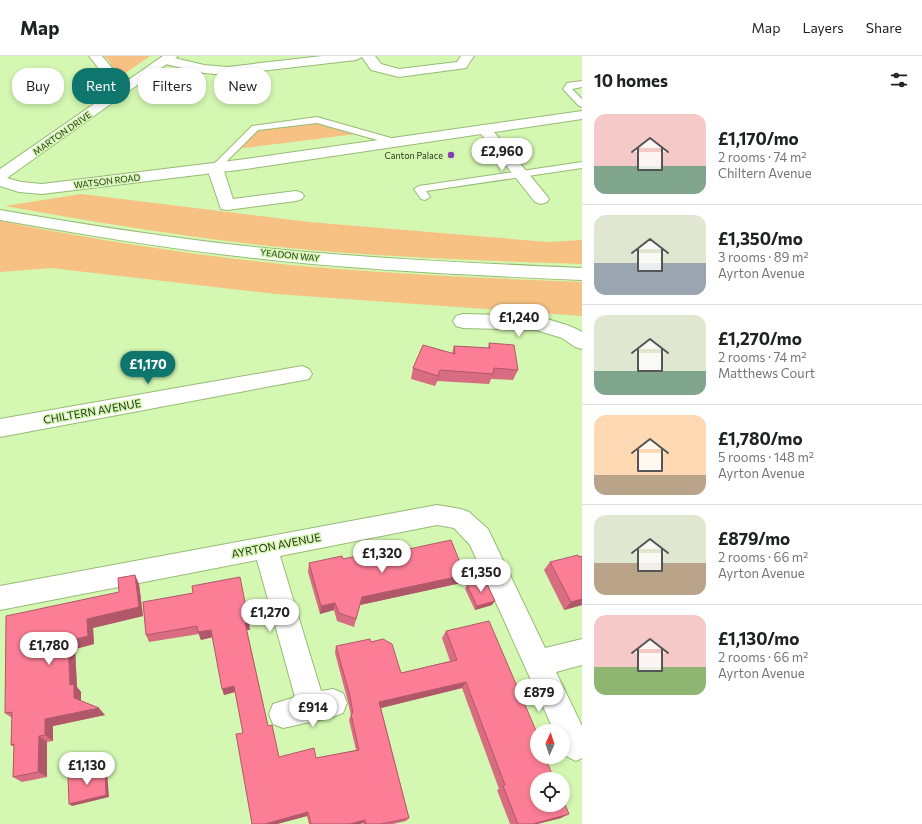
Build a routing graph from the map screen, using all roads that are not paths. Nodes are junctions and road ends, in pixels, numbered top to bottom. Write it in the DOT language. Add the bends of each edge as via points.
graph roads {
  1 [pos="95,56"];
  2 [pos="356,56"];
  3 [pos="368,56"];
  4 [pos="468,56"];
  5 [pos="169,58"];
  6 [pos="105,68"];
  7 [pos="582,84"];
  8 [pos="130,85"];
  9 [pos="103,104"];
  10 [pos="582,108"];
  11 [pos="484,129"];
  12 [pos="395,142"];
  13 [pos="582,165"];
  14 [pos="215,168"];
  15 [pos="521,174"];
  16 [pos="0,176"];
  17 [pos="0,181"];
  18 [pos="296,196"];
  19 [pos="425,197"];
  20 [pos="541,199"];
  21 [pos="0,215"];
  22 [pos="582,274"];
  23 [pos="463,321"];
  24 [pos="582,342"];
  25 [pos="302,374"];
  26 [pos="0,428"];
  27 [pos="265,547"];
  28 [pos="0,598"];
  29 [pos="582,652"];
  30 [pos="538,663"];
  31 [pos="283,714"];
  32 [pos="576,746"];
  1 -- 6 [label="street"];
  2 -- 5 [label="street" via="227,72 204,69"];
  3 -- 4 [label="street" via="376,66 399,73 461,65"];
  5 -- 8 [label="street, MARTON DRIVE"];
  7 -- 10 [label="lane, WATSON ROAD" via="570,85 567,89"];
  9 -- 16 [label="street, MARTON DRIVE"];
  10 -- 11 [label="street, WATSON ROAD"];
  11 -- 12 [label="street, WATSON ROAD"];
  11 -- 15 [label="street"];
  12 -- 14 [label="street, WATSON ROAD"];
  12 -- 14 [label="lane, WATSON ROAD" via="317,120 255,128"];
  13 -- 15 [label="lane"];
  14 -- 17 [label="street, WATSON ROAD" via="42,189 19,187"];
  14 -- 18 [label="street" via="227,205"];
  15 -- 19 [label="lane" via="420,189"];
  15 -- 20 [label="street"];
  21 -- 22 [label="street, YEADON WAY" via="197,246 440,268"];
  23 -- 24 [label="street" via="537,323 569,333"];
  25 -- 26 [label="street, CHILTERN AVENUE"];
  27 -- 28 [label="street, AYRTON AVENUE"];
  27 -- 30 [label="street, AYRTON AVENUE" via="437,515 461,519 479,537"];
  27 -- 31 [label="street" via="323,705"];
  29 -- 30 [label="street"];
  30 -- 32 [label="street, AYRTON AVENUE"];
}
